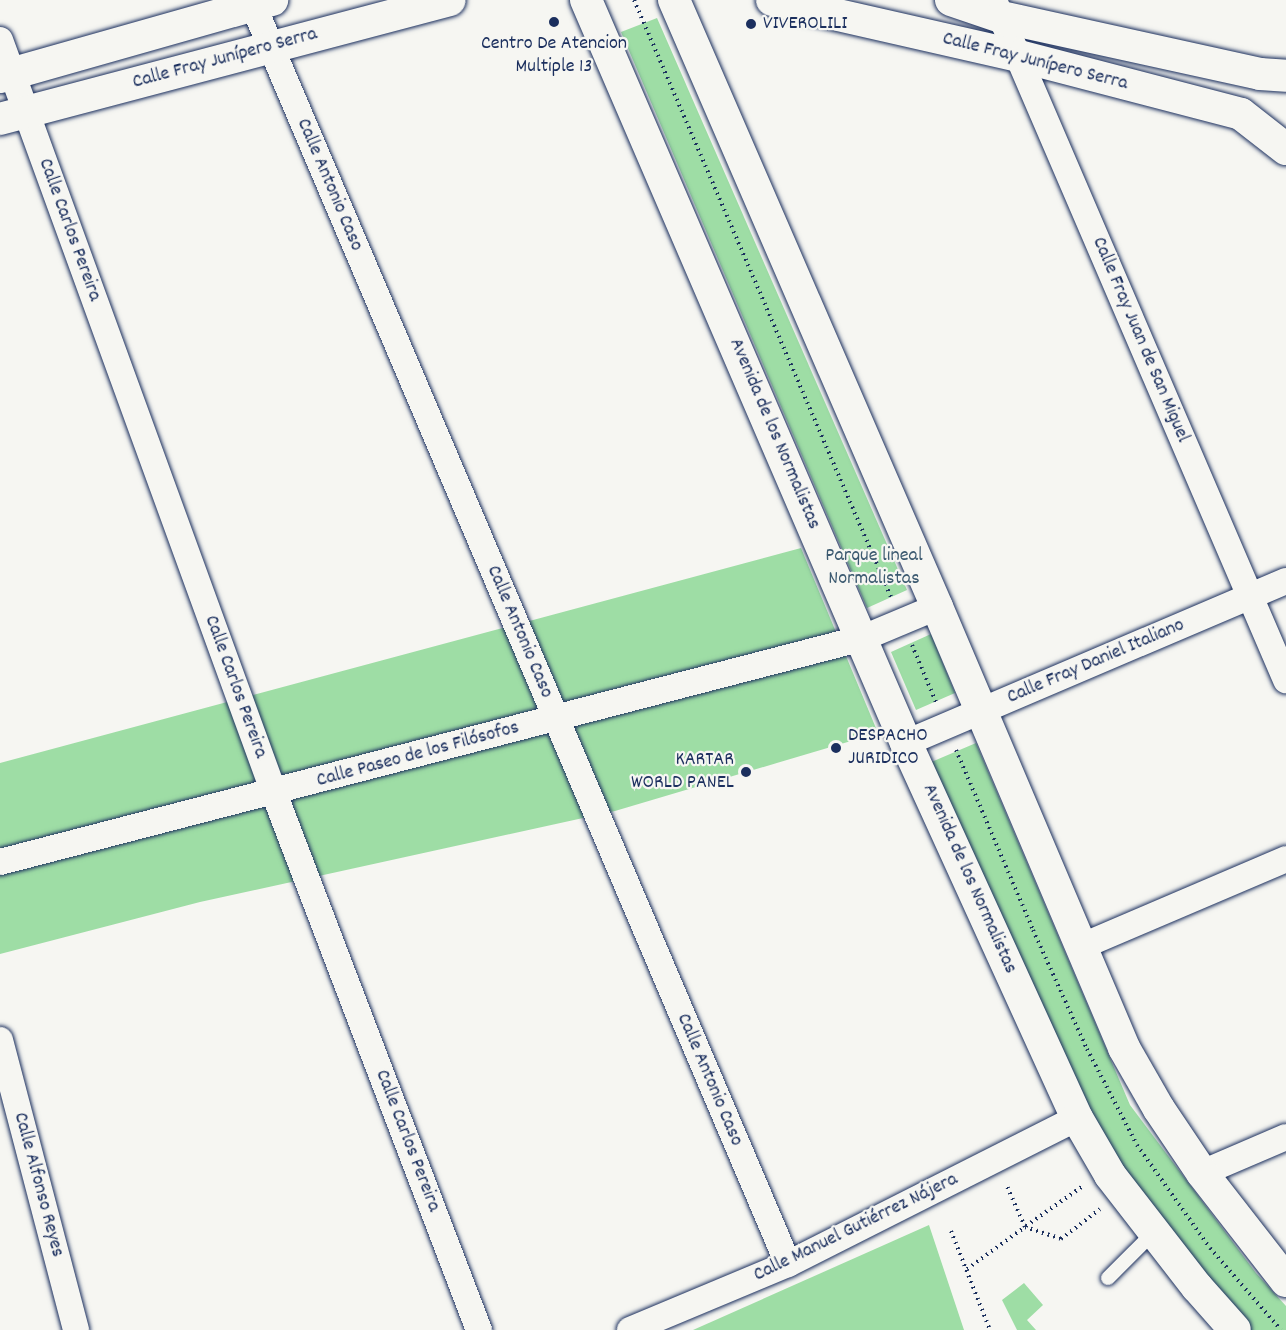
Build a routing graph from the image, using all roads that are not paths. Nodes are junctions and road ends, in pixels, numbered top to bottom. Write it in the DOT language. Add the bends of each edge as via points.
graph roads {
  1 [pos="450,0"];
  2 [pos="586,0"];
  3 [pos="674,0"];
  4 [pos="772,0"];
  5 [pos="951,0"];
  6 [pos="259,2"];
  7 [pos="998,8"];
  8 [pos="0,40"];
  9 [pos="271,48"];
  10 [pos="1019,56"];
  11 [pos="6,75"];
  12 [pos="1286,76"];
  13 [pos="13,115"];
  14 [pos="1286,149"];
  15 [pos="1286,580"];
  16 [pos="1250,596"];
  17 [pos="937,607"];
  18 [pos="863,638"];
  19 [pos="1286,680"];
  20 [pos="981,711"];
  21 [pos="555,719"];
  22 [pos="906,743"];
  23 [pos="274,793"];
  24 [pos="1286,860"];
  25 [pos="0,862"];
  26 [pos="1080,947"];
  27 [pos="0,1040"];
  28 [pos="1077,1118"];
  29 [pos="1286,1137"];
  30 [pos="1202,1173"];
  31 [pos="1154,1232"];
  32 [pos="788,1264"];
  33 [pos="1108,1278"];
  34 [pos="1286,1281"];
  35 [pos="76,1330"];
  36 [pos="479,1330"];
  37 [pos="630,1330"];
  38 [pos="1235,1330"];
  1 -- 9 [label="street, Calle Fray Junípero Serra"];
  2 -- 18 [label="street, Avenida de los Normalistas"];
  3 -- 17 [label="street"];
  4 -- 10 [label="street, Calle Fray Junípero Serra"];
  5 -- 7 [label="street, Calle Fray Junípero Serra"];
  6 -- 9 [label="street, Calle Antonio Caso"];
  6 -- 11 [label="street"];
  7 -- 10 [label="street, Calle Fray Juan de San Miguel"];
  7 -- 12 [label="street, Calle Fray Junípero Serra" via="1260,74"];
  8 -- 11 [label="street, Calle Carlos Pereira"];
  9 -- 13 [label="street, Calle Fray Junípero Serra"];
  9 -- 21 [label="street, Calle Antonio Caso"];
  10 -- 14 [label="street, Calle Fray Junípero Serra" via="1241,114"];
  10 -- 16 [label="street, Calle Fray Juan de San Miguel"];
  11 -- 13 [label="street, Calle Carlos Pereira"];
  13 -- 23 [label="street, Calle Carlos Pereira"];
  15 -- 16 [label="street, Calle Fray Daniel Italiano"];
  16 -- 19 [label="street, Calle Fray Juan de San Miguel"];
  16 -- 20 [label="street, Calle Fray Daniel Italiano"];
  17 -- 18 [label="street, Calle Paseo de los Filósofos"];
  17 -- 20 [label="street"];
  18 -- 21 [label="street, Calle Paseo de los Filósofos"];
  18 -- 22 [label="street, Avenida de los Normalistas"];
  20 -- 22 [label="street, Calle Fray Daniel Italiano"];
  20 -- 26 [label="street"];
  21 -- 23 [label="street, Calle Paseo de los Filósofos"];
  21 -- 32 [label="street, Calle Antonio Caso"];
  22 -- 28 [label="street, Avenida de los Normalistas"];
  23 -- 25 [label="street, Calle Paseo de los Filósofos"];
  23 -- 36 [label="street, Calle Carlos Pereira"];
  24 -- 26 [label="street"];
  26 -- 30 [label="street" via="1124,1048"];
  27 -- 35 [label="street, Calle Alfonso Reyes"];
  28 -- 31 [label="street, Avenida de los Normalistas" via="1110,1175"];
  28 -- 32 [label="street, Calle Manuel Gutiérrez Nájera"];
  29 -- 30 [label="street"];
  30 -- 34 [label="street"];
  31 -- 33 [label="lane"];
  31 -- 38 [label="street, Avenida de los Normalistas"];
  32 -- 37 [label="street, Calle Manuel Gutiérrez Nájera"];
}
